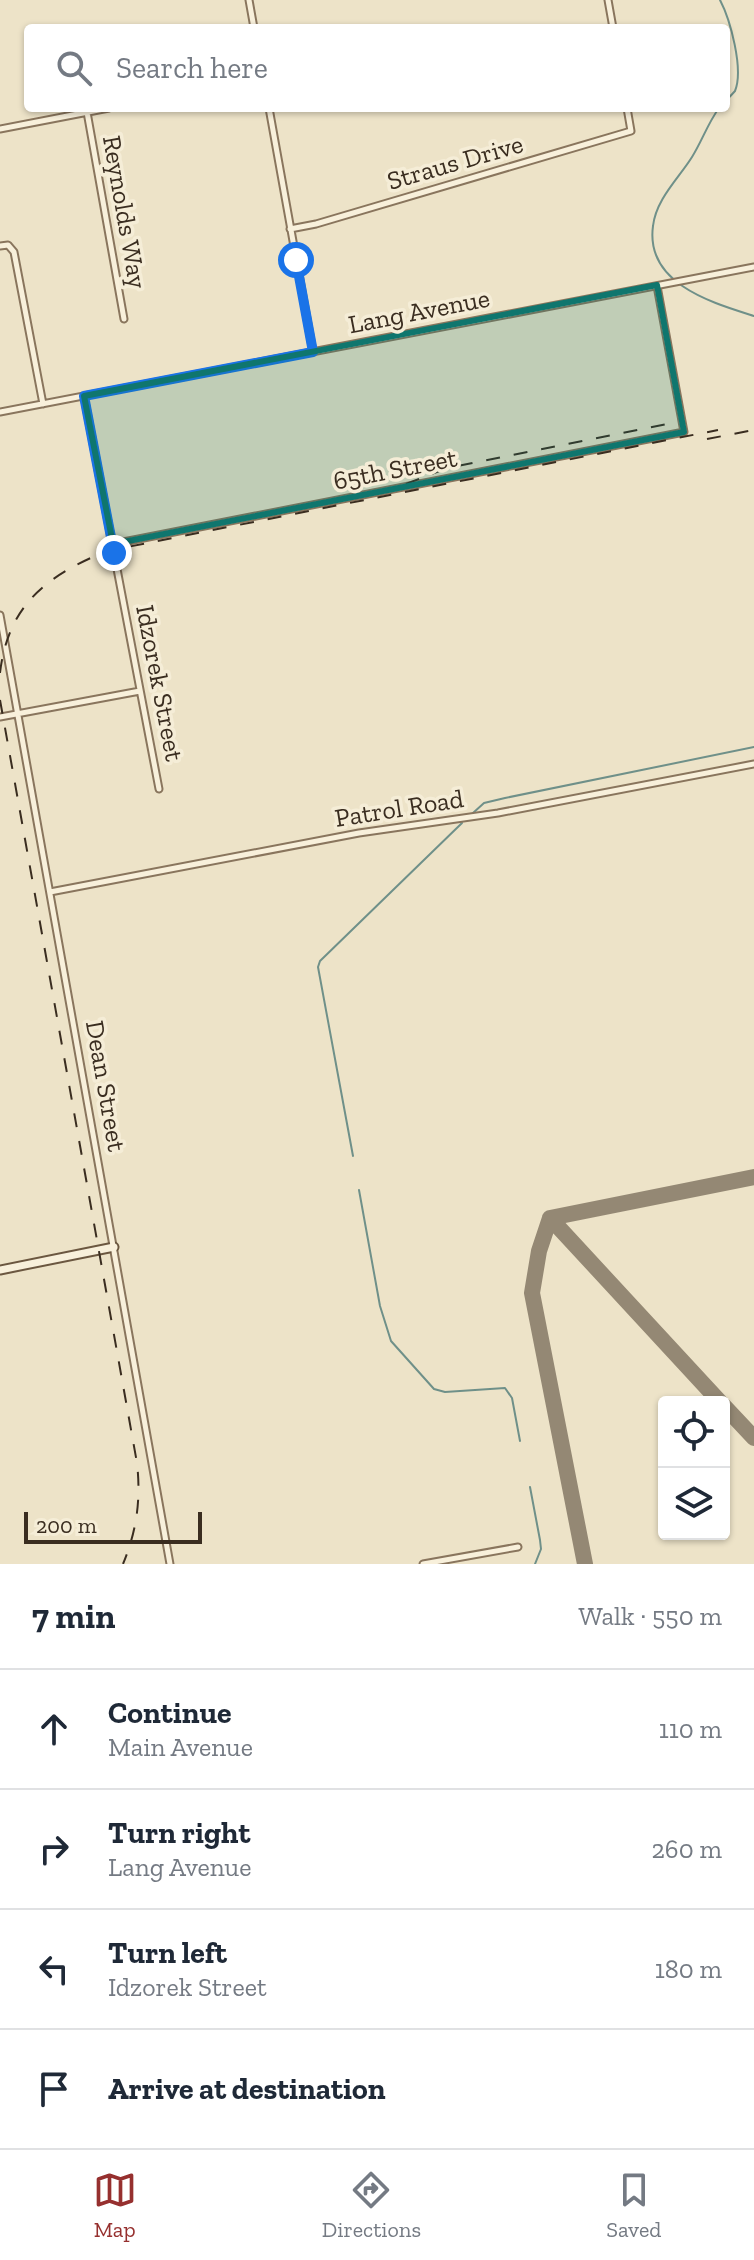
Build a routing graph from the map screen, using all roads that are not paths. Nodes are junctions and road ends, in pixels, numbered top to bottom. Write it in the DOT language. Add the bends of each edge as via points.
graph roads {
  1 [pos="249,0"];
  2 [pos="608,0"];
  3 [pos="253,24"];
  4 [pos="612,24"];
  5 [pos="87,112"];
  6 [pos="270,112"];
  7 [pos="628,112"];
  8 [pos="0,129"];
  9 [pos="290,229"];
  10 [pos="0,246"];
  11 [pos="754,267"];
  12 [pos="657,285"];
  13 [pos="124,319"];
  14 [pos="313,352"];
  15 [pos="84,396"];
  16 [pos="43,404"];
  17 [pos="0,412"];
  18 [pos="113,544"];
  19 [pos="0,615"];
  20 [pos="141,691"];
  21 [pos="18,714"];
  22 [pos="0,717"];
  23 [pos="754,764"];
  24 [pos="159,789"];
  25 [pos="50,892"];
  26 [pos="114,1247"];
  27 [pos="0,1270"];
  28 [pos="518,1547"];
  29 [pos="170,1564"];
  30 [pos="423,1564"];
  1 -- 3 [label="street"];
  2 -- 4 [label="street"];
  5 -- 8 [label="street"];
  5 -- 13 [label="street, Reynolds Way"];
  6 -- 9 [label="street"];
  7 -- 9 [label="street, Straus Drive" via="631,131"];
  9 -- 14 [label="street"];
  10 -- 16 [label="street" via="8,245 14,252"];
  11 -- 12 [label="street, Lang Avenue"];
  12 -- 14 [label="street, Lang Avenue"];
  12 -- 18 [label="street, 65th Street" via="684,432"];
  14 -- 15 [label="street, Lang Avenue"];
  15 -- 16 [label="street, Lang Avenue"];
  15 -- 18 [label="street, Idzorek Street"];
  16 -- 17 [label="street, Lang Avenue"];
  18 -- 20 [label="street, Idzorek Street"];
  19 -- 21 [label="street, Dean Street"];
  20 -- 21 [label="street"];
  20 -- 24 [label="street, Idzorek Street"];
  21 -- 22 [label="street"];
  21 -- 25 [label="street, Dean Street"];
  23 -- 25 [label="street, Patrol Road"];
  25 -- 26 [label="street, Dean Street"];
  26 -- 27 [label="street"];
  26 -- 29 [label="street, Dean Street"];
  28 -- 30 [label="street"];
}
